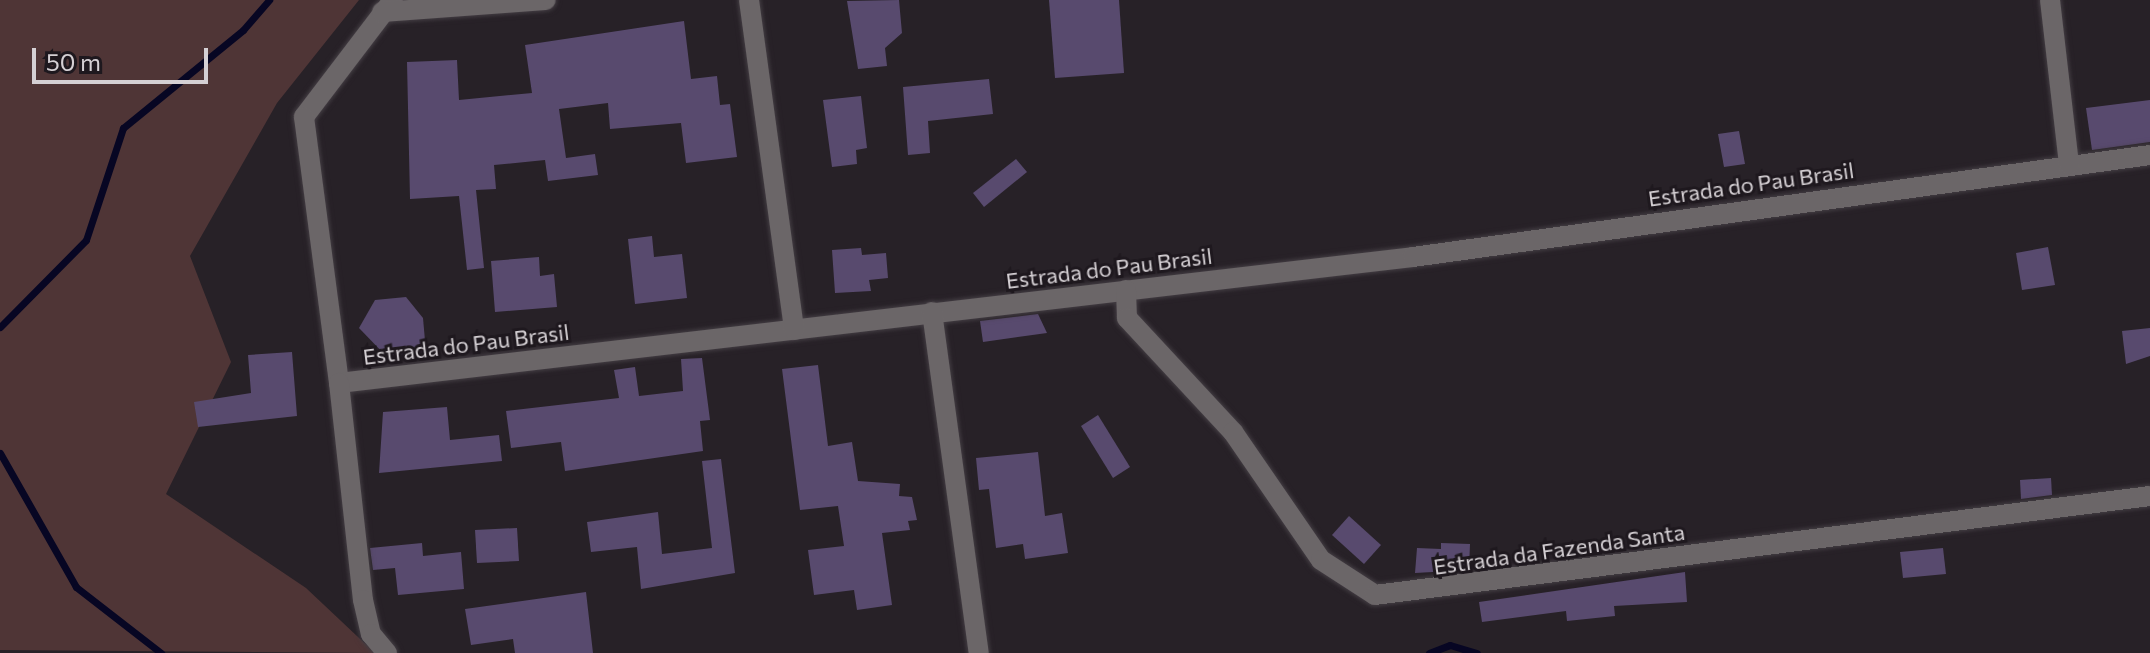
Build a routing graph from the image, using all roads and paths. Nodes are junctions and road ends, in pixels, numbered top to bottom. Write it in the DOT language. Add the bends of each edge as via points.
graph roads {
  1 [pos="460,0"];
  2 [pos="546,0"];
  3 [pos="749,0"];
  4 [pos="2050,0"];
  5 [pos="387,6"];
  6 [pos="481,7"];
  7 [pos="2150,155"];
  8 [pos="2069,165"];
  9 [pos="1126,290"];
  10 [pos="932,312"];
  11 [pos="794,330"];
  12 [pos="339,383"];
  13 [pos="2150,496"];
  14 [pos="387,653"];
  15 [pos="979,653"];
  1 -- 6 [label="street"];
  2 -- 6 [label="street"];
  3 -- 11 [label="street"];
  4 -- 8 [label="street"];
  5 -- 6 [label="street"];
  5 -- 12 [label="street, Estrada do Pau Brasil" via="304,117"];
  7 -- 8 [label="street, Estrada do Pau Brasil"];
  8 -- 9 [label="street, Estrada do Pau Brasil"];
  9 -- 10 [label="street, Estrada do Pau Brasil"];
  9 -- 13 [label="street, Estrada da Fazenda Santa" via="1127,318 1233,432 1321,560 1375,595"];
  10 -- 11 [label="street, Estrada do Pau Brasil"];
  10 -- 15 [label="street"];
  11 -- 12 [label="street, Estrada do Pau Brasil"];
  12 -- 14 [label="street" via="363,600 371,634"];
}
